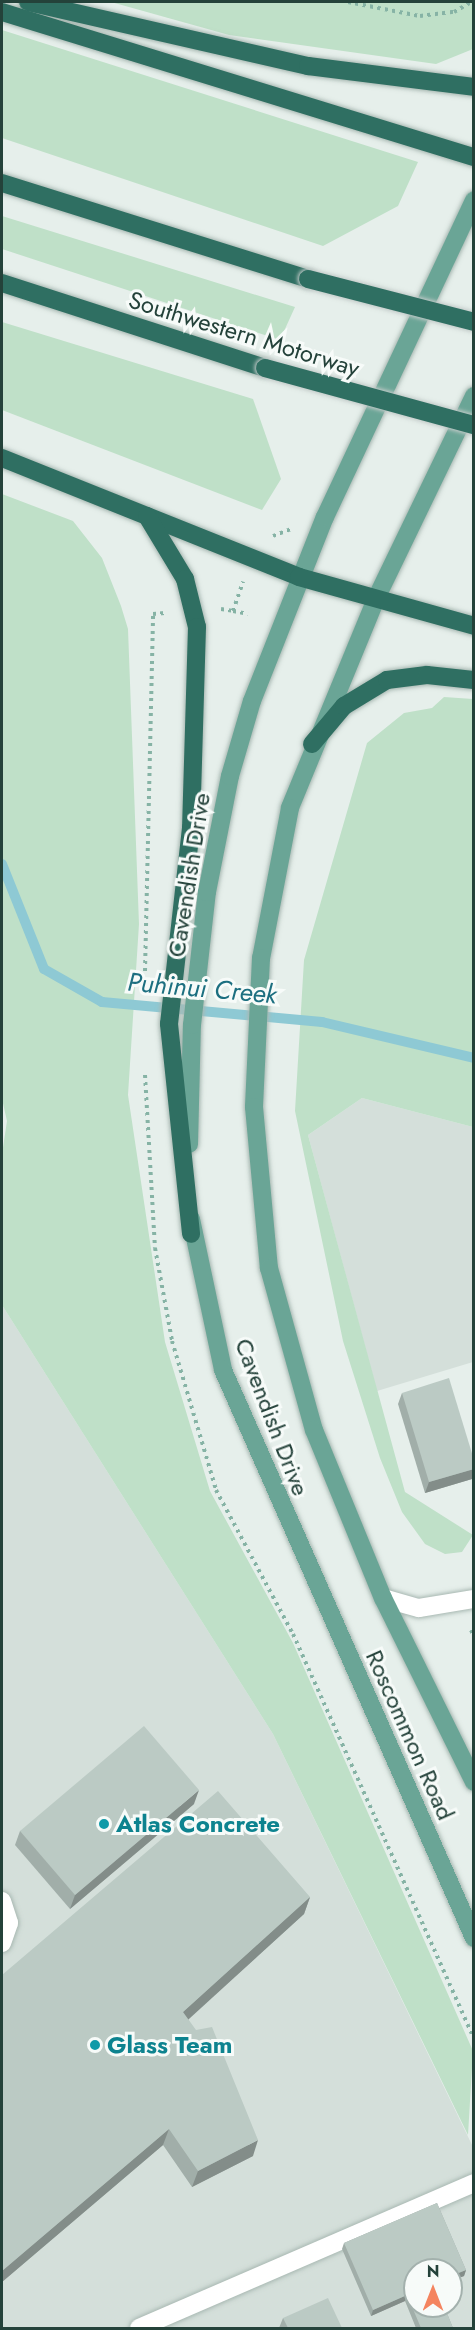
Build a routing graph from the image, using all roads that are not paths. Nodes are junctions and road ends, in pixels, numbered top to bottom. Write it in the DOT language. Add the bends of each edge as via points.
graph roads {
  1 [pos="28,2"];
  2 [pos="2,12"];
  3 [pos="474,87"];
  4 [pos="474,157"];
  5 [pos="2,183"];
  6 [pos="474,200"];
  7 [pos="2,283"];
  8 [pos="474,322"];
  9 [pos="474,396"];
  10 [pos="474,425"];
  11 [pos="2,458"];
  12 [pos="147,516"];
  13 [pos="299,578"];
  14 [pos="376,599"];
  15 [pos="474,626"];
  16 [pos="474,680"];
  17 [pos="312,744"];
  18 [pos="181,1101"];
  19 [pos="191,1234"];
  20 [pos="383,1598"];
  21 [pos="474,1599"];
  22 [pos="445,1605"];
  23 [pos="474,1611"];
  24 [pos="330,1618"];
  25 [pos="474,1782"];
  26 [pos="2,1901"];
  27 [pos="474,1938"];
  28 [pos="2,1943"];
  29 [pos="474,2183"];
  30 [pos="140,2328"];
  1 -- 3 [label="highway" via="308,66"];
  2 -- 4 [label="highway"];
  5 -- 8 [label="highway, bridge" via="308,279"];
  6 -- 13 [label="main road, Cavendish Drive"];
  7 -- 10 [label="highway, Southwestern Motorway, bridge" via="265,368"];
  9 -- 14 [label="main road, Cavendish Drive"];
  11 -- 12 [label="highway"];
  12 -- 13 [label="highway"];
  12 -- 18 [label="highway" via="185,579 196,627 190,828 169,1024"];
  13 -- 14 [label="highway"];
  13 -- 18 [label="main road, Cavendish Drive" via="230,776 199,954"];
  14 -- 15 [label="highway"];
  14 -- 17 [label="main road, Cavendish Drive"];
  16 -- 17 [label="highway" via="427,675 387,680 344,706"];
  17 -- 20 [label="main road, Cavendish Drive" via="290,808 261,958 254,1107 269,1268 314,1430"];
  18 -- 19 [label="highway"];
  19 -- 24 [label="main road, Cavendish Drive" via="223,1370"];
  20 -- 22 [label="street" via="420,1608"];
  20 -- 25 [label="main road, Roscommon Road"];
  21 -- 22 [label="street"];
  22 -- 23 [label="street"];
  24 -- 27 [label="main road, Roscommon Road"];
  26 -- 28 [label="street" via="9,1923"];
  29 -- 30 [label="street"];
}
